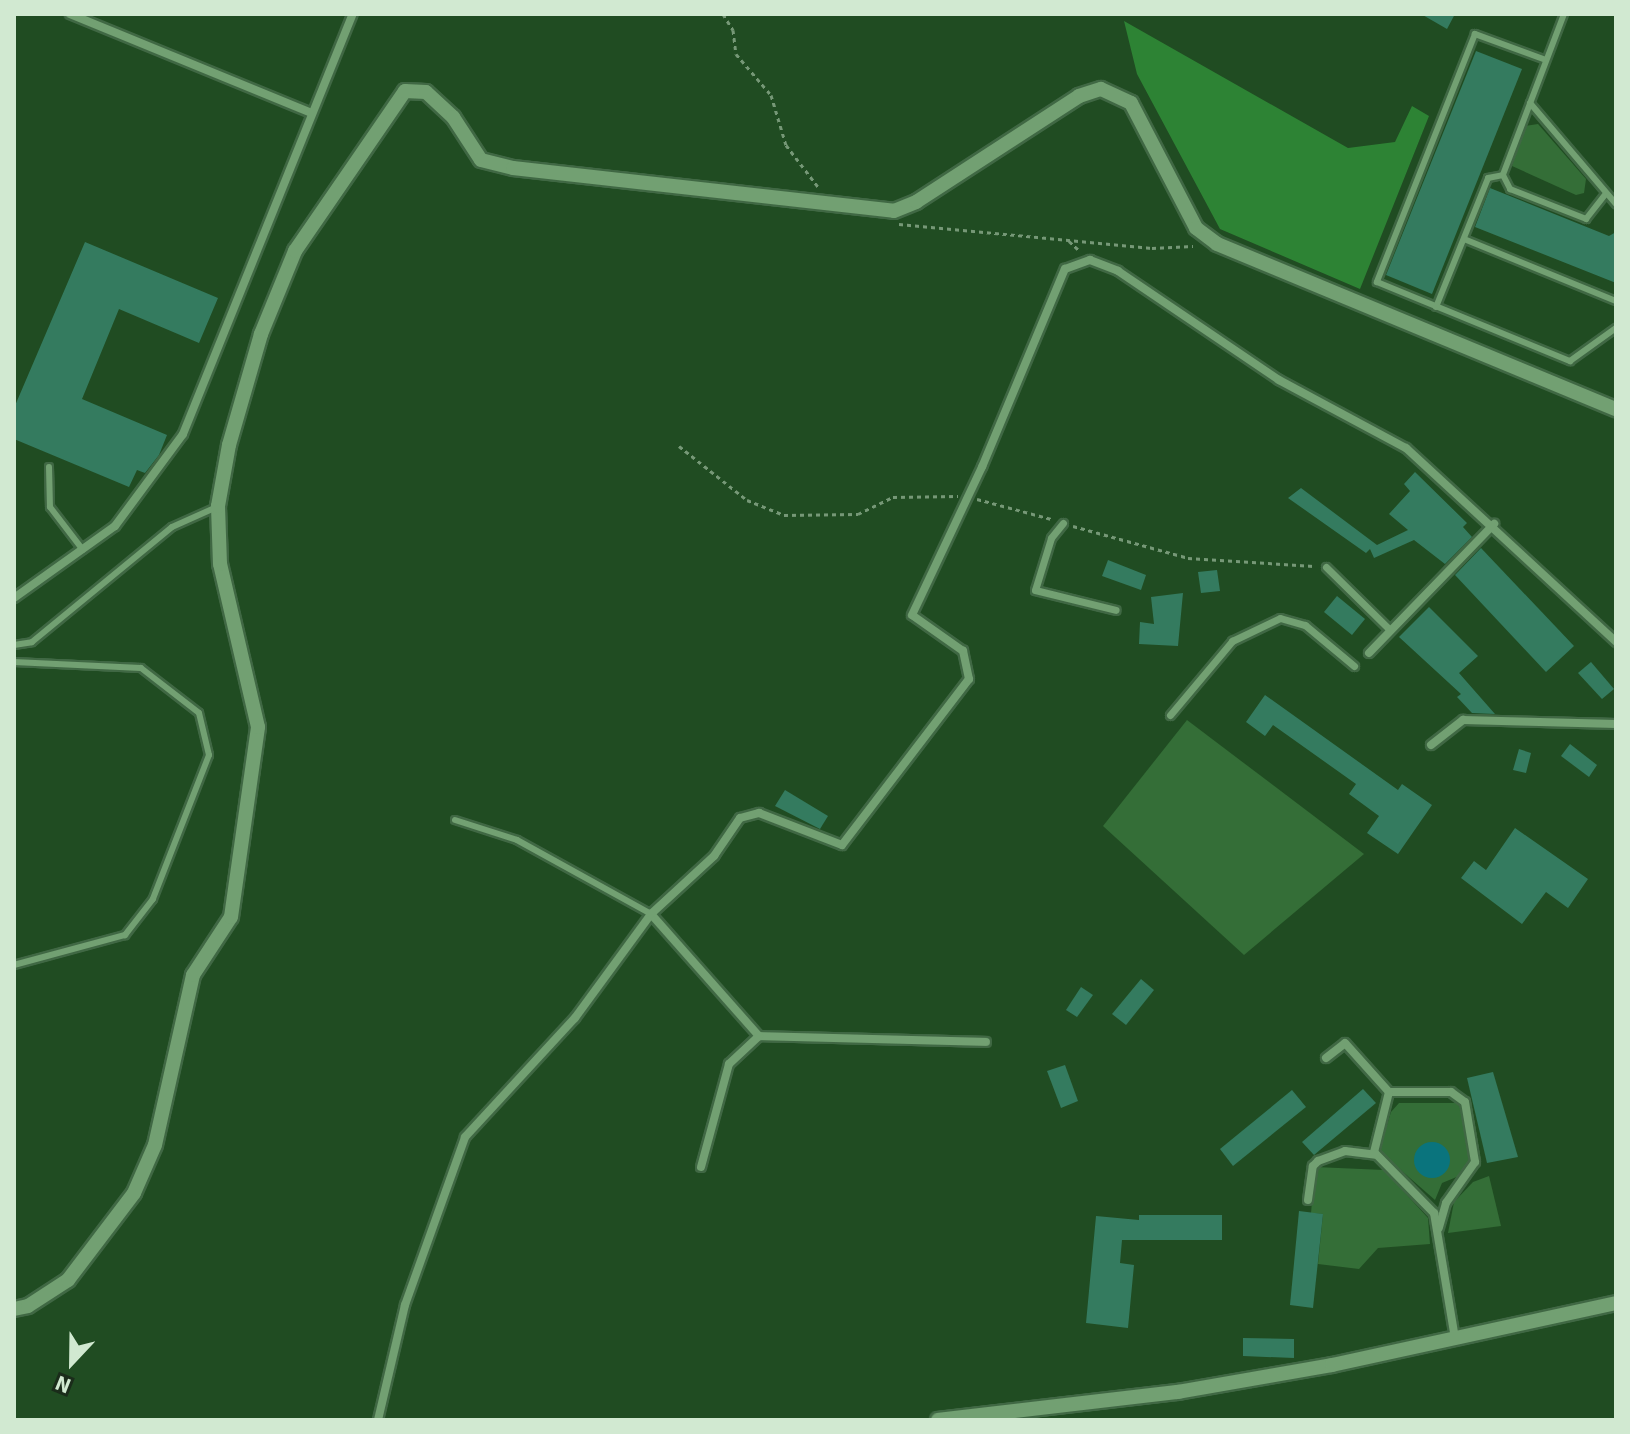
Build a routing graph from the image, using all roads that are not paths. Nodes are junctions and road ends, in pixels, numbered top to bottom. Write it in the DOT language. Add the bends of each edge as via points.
graph roads {
  1 [pos="70,14"];
  2 [pos="353,14"];
  3 [pos="1564,14"];
  4 [pos="1546,60"];
  5 [pos="1530,103"];
  6 [pos="311,113"];
  7 [pos="1503,175"];
  8 [pos="1605,195"];
  9 [pos="1616,204"];
  10 [pos="1464,239"];
  11 [pos="1616,301"];
  12 [pos="1436,307"];
  13 [pos="1616,328"];
  14 [pos="1616,409"];
  15 [pos="49,467"];
  16 [pos="218,506"];
  17 [pos="1063,523"];
  18 [pos="1494,524"];
  19 [pos="83,550"];
  20 [pos="1326,567"];
  21 [pos="14,596"];
  22 [pos="1116,610"];
  23 [pos="1389,629"];
  24 [pos="1616,642"];
  25 [pos="14,645"];
  26 [pos="1369,653"];
  27 [pos="14,662"];
  28 [pos="1354,666"];
  29 [pos="1170,715"];
  30 [pos="1616,724"];
  31 [pos="1431,745"];
  32 [pos="455,820"];
  33 [pos="651,914"];
  34 [pos="14,965"];
  35 [pos="759,1036"];
  36 [pos="986,1042"];
  37 [pos="1326,1058"];
  38 [pos="1389,1092"];
  39 [pos="1377,1156"];
  40 [pos="701,1167"];
  41 [pos="1308,1200"];
  42 [pos="1439,1228"];
  43 [pos="1616,1303"];
  44 [pos="14,1309"];
  45 [pos="1455,1339"];
  46 [pos="1007,1416"];
  47 [pos="378,1420"];
  48 [pos="938,1420"];
  1 -- 6 [label="street"];
  2 -- 6 [label="street"];
  3 -- 4 [label="lane"];
  4 -- 5 [label="lane"];
  4 -- 12 [label="lane" via="1475,34 1377,282"];
  5 -- 7 [label="lane"];
  5 -- 8 [label="lane"];
  6 -- 19 [label="street" via="183,434 130,509"];
  7 -- 8 [label="lane" via="1510,189 1586,219"];
  7 -- 10 [label="lane" via="1488,178"];
  8 -- 9 [label="lane"];
  10 -- 11 [label="lane"];
  10 -- 12 [label="lane"];
  12 -- 13 [label="lane" via="1570,361"];
  14 -- 16 [label="street" via="1217,244 1196,228 1131,103 1101,89 1079,96 894,211 481,160 453,117 426,92 405,91 286,269 245,389"];
  15 -- 19 [label="lane" via="50,507"];
  16 -- 25 [label="lane" via="172,527 32,642"];
  16 -- 44 [label="street" via="220,564 258,727 231,917 193,975 155,1145 134,1193 68,1280"];
  17 -- 22 [label="street" via="1051,538 1035,590"];
  18 -- 23 [label="street"];
  18 -- 24 [label="street"];
  18 -- 33 [label="street" via="1406,448 1279,380 1118,271 1090,260 1065,269 912,615 963,651 969,679 842,845 759,813 740,818 714,856"];
  19 -- 21 [label="street"];
  20 -- 23 [label="street"];
  23 -- 26 [label="street"];
  27 -- 34 [label="lane" via="141,668 199,713 209,755 153,899 125,935"];
  28 -- 29 [label="street" via="1305,625 1280,618 1232,641"];
  30 -- 31 [label="street" via="1463,720"];
  32 -- 33 [label="lane" via="517,840"];
  33 -- 35 [label="street"];
  33 -- 47 [label="street" via="575,1018 465,1137 405,1305"];
  35 -- 36 [label="street"];
  35 -- 40 [label="street" via="729,1064"];
  37 -- 38 [label="street" via="1345,1043"];
  38 -- 39 [label="street" via="1374,1139"];
  38 -- 42 [label="street" via="1451,1092 1465,1102 1475,1162 1440,1214"];
  39 -- 41 [label="street" via="1345,1151 1318,1161"];
  39 -- 42 [label="street" via="1424,1200"];
  42 -- 45 [label="street"];
  43 -- 45 [label="street"];
  45 -- 46 [label="street" via="1178,1392"];
  46 -- 48 [label="street"];
}
